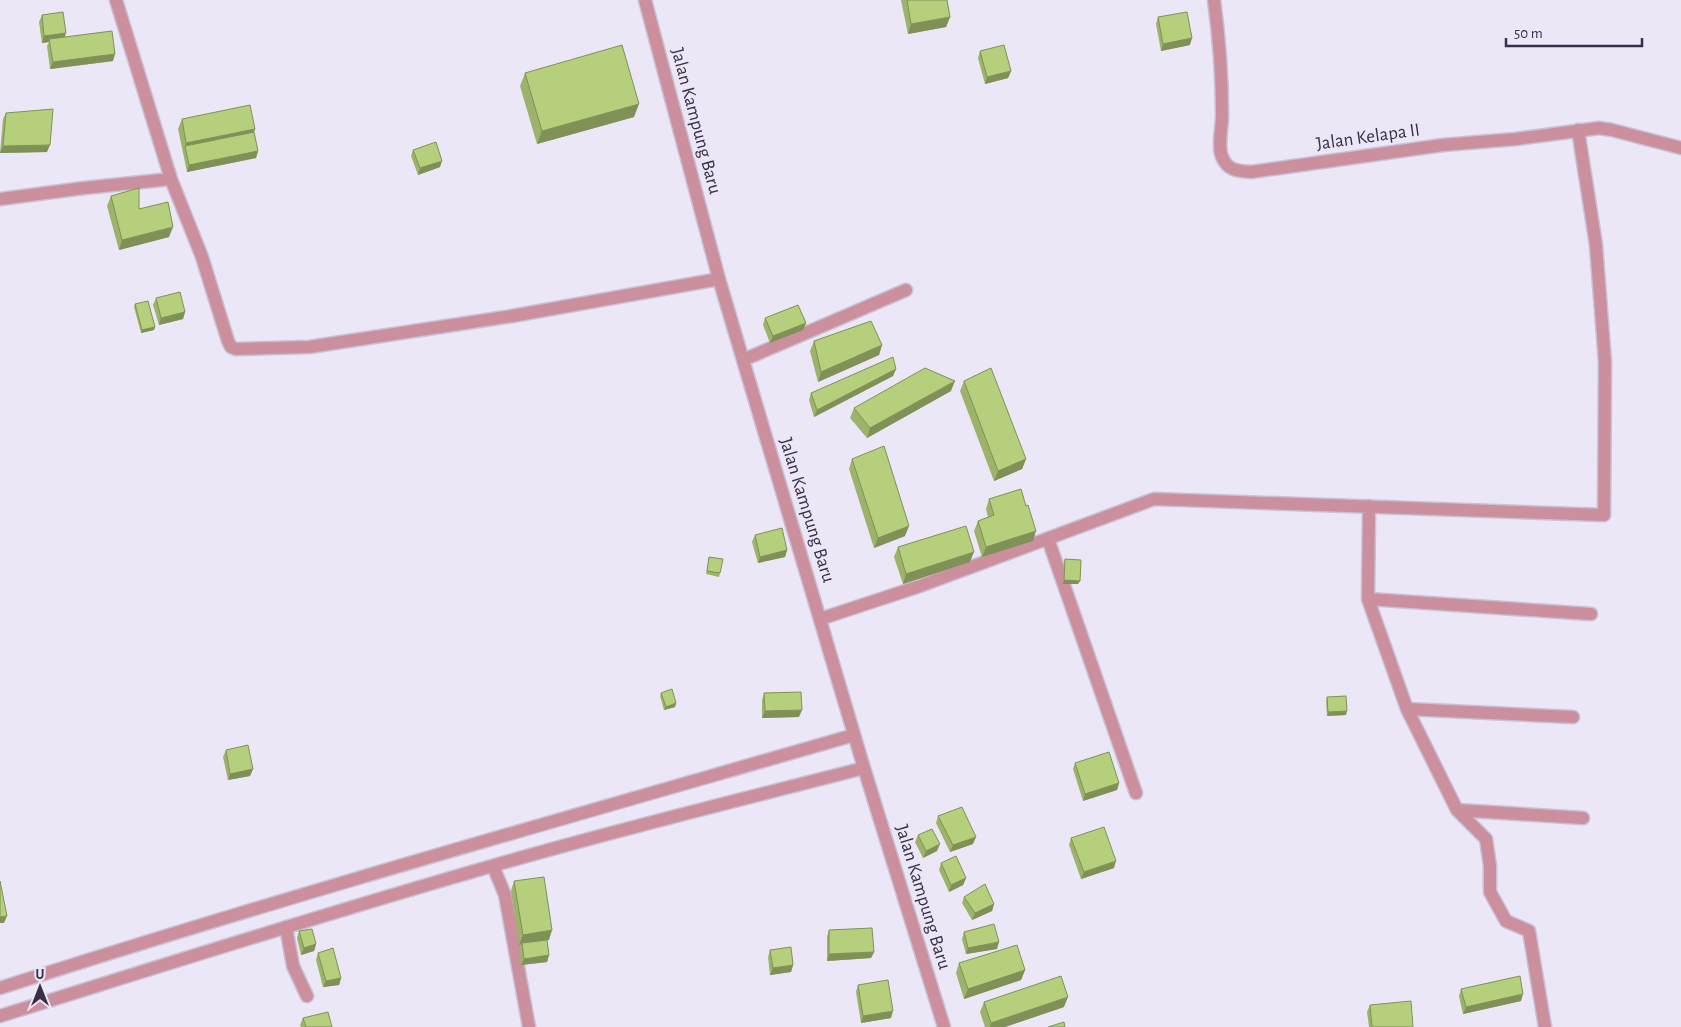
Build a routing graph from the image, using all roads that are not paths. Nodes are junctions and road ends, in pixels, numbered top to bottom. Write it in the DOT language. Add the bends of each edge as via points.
graph roads {
  1 [pos="116,0"];
  2 [pos="645,0"];
  3 [pos="1214,0"];
  4 [pos="1578,130"];
  5 [pos="1681,148"];
  6 [pos="172,179"];
  7 [pos="0,199"];
  8 [pos="719,279"];
  9 [pos="906,290"];
  10 [pos="743,360"];
  11 [pos="1369,506"];
  12 [pos="1048,538"];
  13 [pos="1368,599"];
  14 [pos="1591,614"];
  15 [pos="820,619"];
  16 [pos="1407,709"];
  17 [pos="1573,718"];
  18 [pos="854,735"];
  19 [pos="864,768"];
  20 [pos="1136,793"];
  21 [pos="1457,810"];
  22 [pos="1583,818"];
  23 [pos="493,866"];
  24 [pos="286,927"];
  25 [pos="0,988"];
  26 [pos="307,996"];
  27 [pos="0,1016"];
  28 [pos="529,1027"];
  29 [pos="944,1027"];
  30 [pos="1545,1027"];
  1 -- 6 [label="street"];
  2 -- 8 [label="street, Jalan Kampung Baru"];
  3 -- 4 [label="street, Jalan Kelapa II" via="1221,68 1223,122 1220,147 1227,166 1235,171 1251,172"];
  4 -- 5 [label="street, Jalan Kelapa II" via="1612,130"];
  4 -- 11 [label="street" via="1596,245 1605,362 1604,515"];
  6 -- 7 [label="street"];
  6 -- 8 [label="street" via="202,257 228,341 231,347 241,350 309,348"];
  8 -- 10 [label="street, Jalan Kampung Baru"];
  9 -- 10 [label="street"];
  10 -- 15 [label="street, Jalan Kampung Baru"];
  11 -- 12 [label="street" via="1154,499"];
  11 -- 13 [label="street"];
  12 -- 15 [label="street"];
  12 -- 20 [label="street"];
  13 -- 14 [label="street"];
  13 -- 16 [label="street"];
  15 -- 18 [label="street, Jalan Kampung Baru"];
  16 -- 17 [label="street"];
  16 -- 21 [label="street"];
  18 -- 19 [label="street, Jalan Kampung Baru"];
  18 -- 25 [label="street" via="467,846"];
  19 -- 23 [label="street"];
  19 -- 29 [label="street, Jalan Kampung Baru"];
  21 -- 22 [label="street"];
  21 -- 30 [label="street" via="1486,839 1490,892 1506,921 1529,931"];
  23 -- 24 [label="street"];
  23 -- 28 [label="street" via="505,895"];
  24 -- 26 [label="street" via="293,966"];
  24 -- 27 [label="street"];
}
